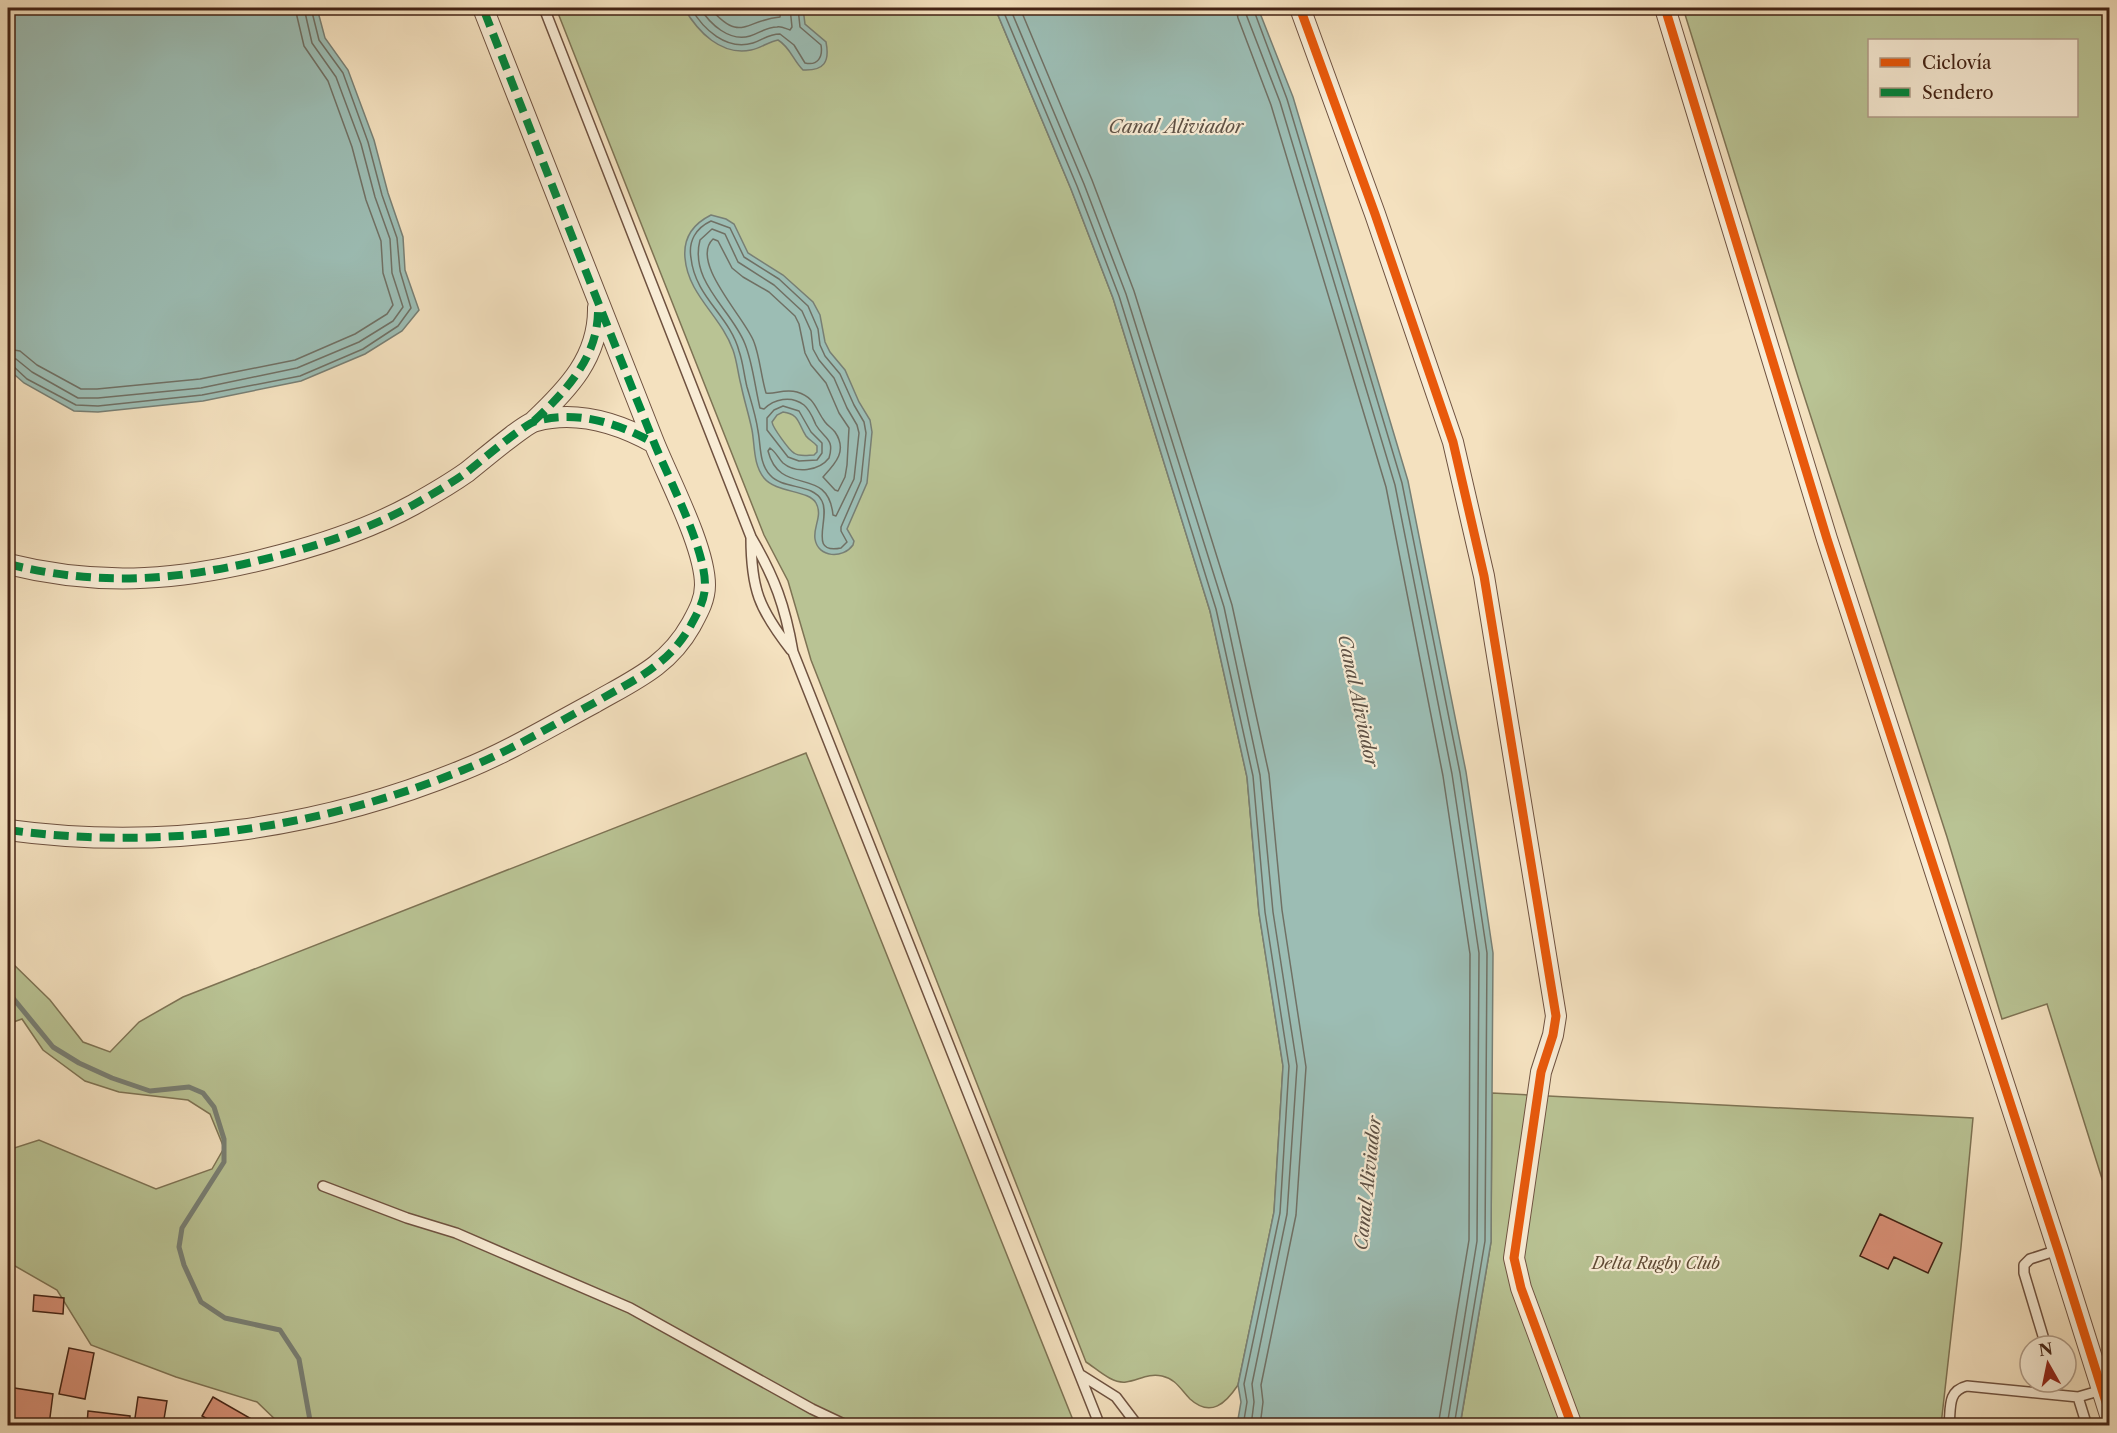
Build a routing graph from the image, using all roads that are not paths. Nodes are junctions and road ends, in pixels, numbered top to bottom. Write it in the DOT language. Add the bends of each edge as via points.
graph roads {
  1 [pos="483,8"];
  2 [pos="544,8"];
  3 [pos="1300,8"];
  4 [pos="1665,8"];
  5 [pos="598,299"];
  6 [pos="534,421"];
  7 [pos="654,442"];
  8 [pos="751,537"];
  9 [pos="8,564"];
  10 [pos="793,652"];
  11 [pos="8,830"];
  12 [pos="323,1186"];
  13 [pos="2058,1250"];
  14 [pos="2042,1334"];
  15 [pos="1081,1376"];
  16 [pos="2102,1390"];
  17 [pos="2078,1397"];
  18 [pos="2109,1415"];
  19 [pos="848,1425"];
  20 [pos="1100,1425"];
  21 [pos="1138,1425"];
  22 [pos="1572,1425"];
  23 [pos="1948,1425"];
  24 [pos="2087,1425"];
  1 -- 5 [label="street"];
  2 -- 8 [label="lane"];
  3 -- 22 [label="street" via="1453,442 1484,576 1556,1016 1540,1072 1514,1258 1521,1288"];
  4 -- 13 [label="street" via="1827,538"];
  5 -- 6 [label="street" via="598,322 578,374"];
  5 -- 7 [label="street"];
  6 -- 7 [label="street" via="591,418 628,428"];
  6 -- 9 [label="street" via="464,473 412,505 366,528 310,547 209,572 164,578 74,576"];
  7 -- 11 [label="street" via="693,536 705,586 700,608 688,630 672,652 650,671 465,770 411,790 309,818 172,837 106,839"];
  8 -- 10 [label="lane" via="780,593"];
  8 -- 10 [label="lane" via="758,598 770,623"];
  10 -- 15 [label="lane"];
  12 -- 19 [label="lane" via="456,1233 630,1308"];
  13 -- 14 [label="lane" via="2030,1259 2024,1265"];
  13 -- 16 [label="street"];
  15 -- 20 [label="lane"];
  15 -- 21 [label="lane" via="1116,1397"];
  16 -- 17 [label="lane"];
  16 -- 18 [label="street"];
  17 -- 23 [label="lane" via="1957,1388 1952,1395"];
  17 -- 24 [label="lane"];
}
